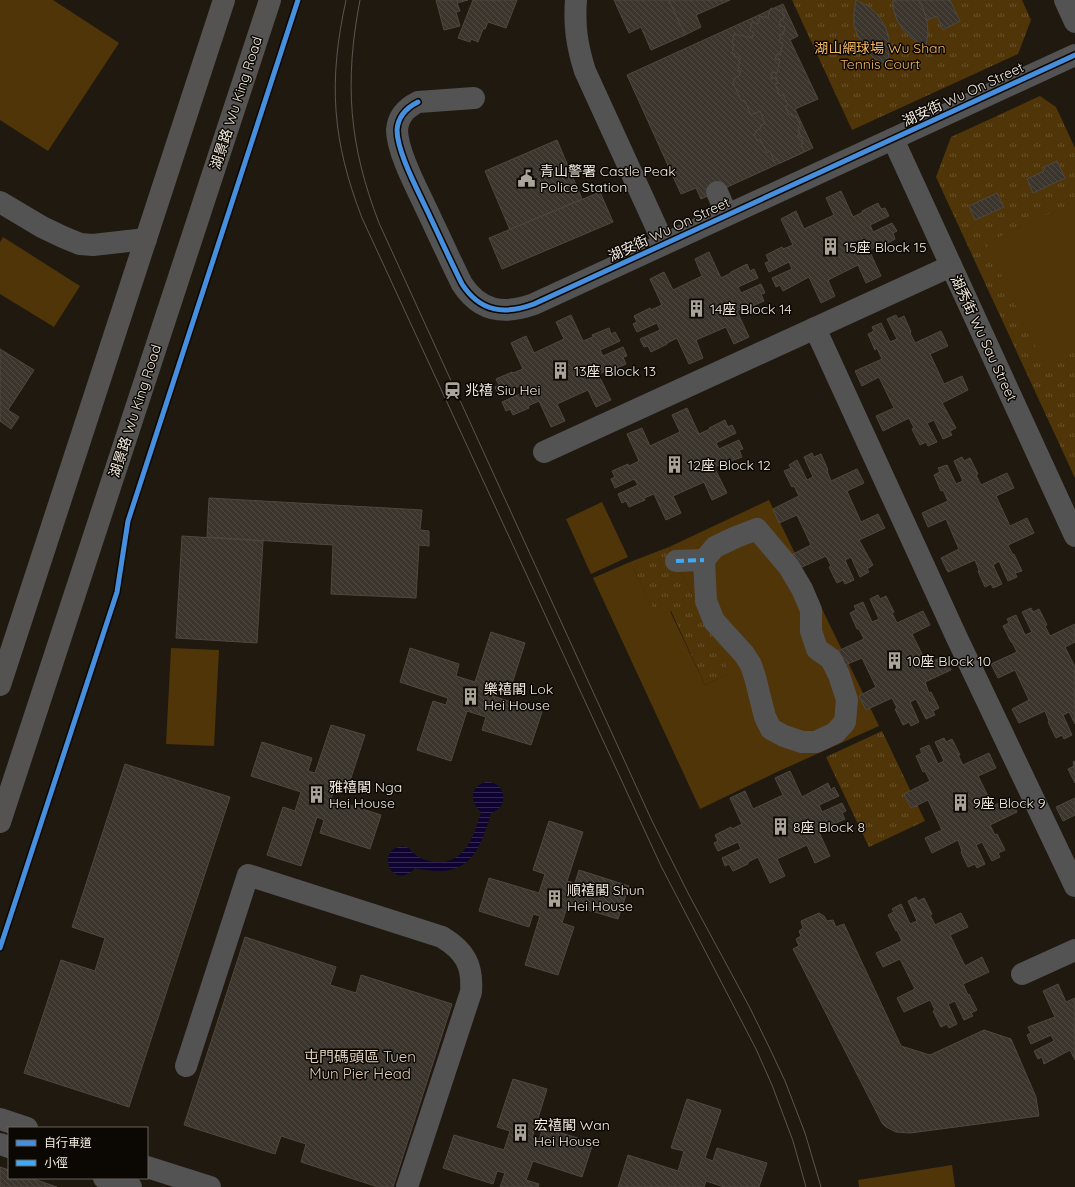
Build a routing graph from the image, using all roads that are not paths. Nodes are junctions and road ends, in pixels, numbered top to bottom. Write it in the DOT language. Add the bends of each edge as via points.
graph roads {
  1 [pos="224,0"];
  2 [pos="270,0"];
  3 [pos="576,0"];
  4 [pos="1065,0"];
  5 [pos="1075,22"];
  6 [pos="1075,56"];
  7 [pos="474,98"];
  8 [pos="893,139"];
  9 [pos="717,192"];
  10 [pos="0,202"];
  11 [pos="728,215"];
  12 [pos="146,239"];
  13 [pos="664,244"];
  14 [pos="951,266"];
  15 [pos="815,328"];
  16 [pos="544,452"];
  17 [pos="1075,536"];
  18 [pos="704,560"];
  19 [pos="676,561"];
  20 [pos="0,686"];
  21 [pos="0,822"];
  22 [pos="1075,886"];
  23 [pos="1075,950"];
  24 [pos="1022,974"];
  25 [pos="186,1066"];
  26 [pos="0,1119"];
  27 [pos="24,1127"];
  28 [pos="148,1167"];
  29 [pos="107,1179"];
  30 [pos="131,1187"];
  31 [pos="210,1187"];
  32 [pos="407,1187"];
  1 -- 12 [label="main road"];
  2 -- 21 [label="main road, 湖景路 Wu King Road"];
  3 -- 13 [label="street" via="577,41 586,71"];
  4 -- 5 [label="street"];
  6 -- 8 [label="street, 湖安街 Wu On Street"];
  7 -- 13 [label="street, 湖安街 Wu On Street" via="418,102 403,113 397,130 415,184 462,284 468,294 478,302 497,310 523,308"];
  8 -- 11 [label="street, 湖安街 Wu On Street"];
  8 -- 14 [label="street, 湖秀街 Wu Sau Street"];
  9 -- 11 [label="street"];
  10 -- 12 [label="street" via="42,227 80,244"];
  11 -- 13 [label="street, 湖安街 Wu On Street"];
  12 -- 20 [label="main road"];
  14 -- 15 [label="street"];
  14 -- 17 [label="street, 湖秀街 Wu Sau Street"];
  15 -- 16 [label="street"];
  15 -- 22 [label="street" via="957,638"];
  18 -- 18 [label="street" via="715,547 757,530 789,567 811,610 811,631 817,649 830,659 847,700 845,722 835,733 816,742 802,742 771,729 765,717 751,665 714,621 706,601"];
  18 -- 19 [label="street"];
  23 -- 24 [label="street"];
  25 -- 32 [label="street" via="248,875 442,937 452,943 466,960 472,981 471,992 446,1047"];
  26 -- 27 [label="street"];
  28 -- 31 [label="street"];
  29 -- 30 [label="street"];
}
